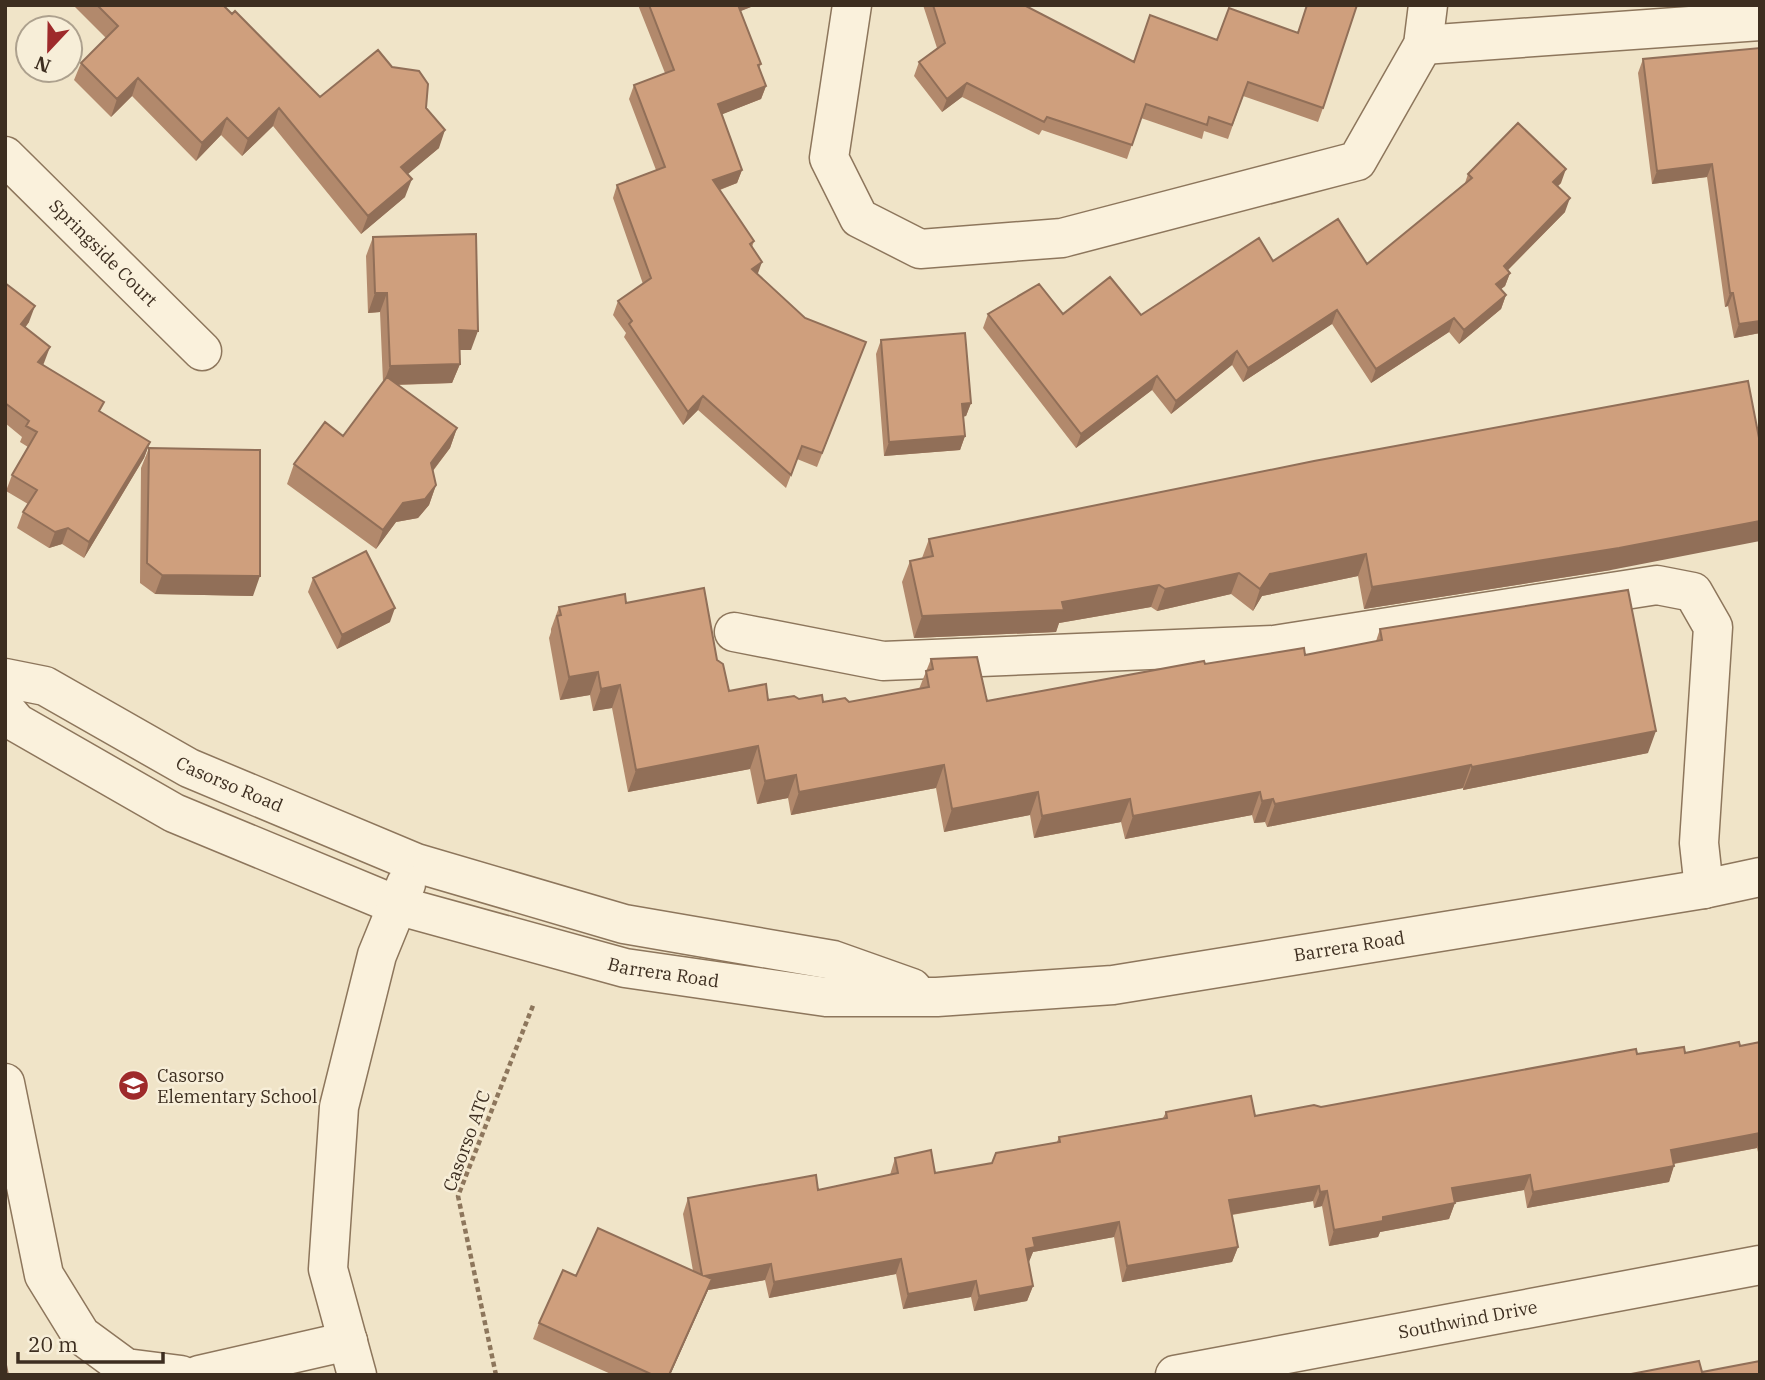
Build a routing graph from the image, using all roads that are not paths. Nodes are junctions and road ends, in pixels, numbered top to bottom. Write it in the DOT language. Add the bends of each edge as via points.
graph roads {
  1 [pos="852,5"];
  2 [pos="1428,5"];
  3 [pos="1760,22"];
  4 [pos="1423,45"];
  5 [pos="5,156"];
  6 [pos="202,351"];
  7 [pos="734,632"];
  8 [pos="5,678"];
  9 [pos="5,709"];
  10 [pos="416,863"];
  11 [pos="1760,877"];
  12 [pos="1704,889"];
  13 [pos="396,905"];
  14 [pos="937,997"];
  15 [pos="5,1083"];
  16 [pos="1760,1265"];
  17 [pos="353,1358"];
  18 [pos="181,1375"];
  19 [pos="199,1375"];
  20 [pos="1175,1375"];
  1 -- 4 [label="street" via="829,158 859,218 920,249 1062,238 1357,161"];
  2 -- 4 [label="street"];
  3 -- 4 [label="street"];
  5 -- 6 [label="street, Springside Court"];
  7 -- 12 [label="street" via="883,662 1274,645 1657,584 1693,592 1713,627 1699,844"];
  8 -- 10 [label="street, Casorso Road" via="45,686 188,768"];
  9 -- 13 [label="street" via="17,723 174,813"];
  10 -- 13 [label="street"];
  10 -- 14 [label="street, Barrera Road" via="624,924 833,960"];
  11 -- 12 [label="street, Barrera Road"];
  12 -- 14 [label="street, Barrera Road" via="1113,985"];
  13 -- 14 [label="street, Barrera Road" via="625,968 826,997"];
  13 -- 17 [label="street" via="377,955 339,1107 328,1269"];
  15 -- 18 [label="street" via="44,1275 81,1335 126,1368"];
  16 -- 20 [label="street, Southwind Drive"];
  17 -- 19 [label="street"];
}
